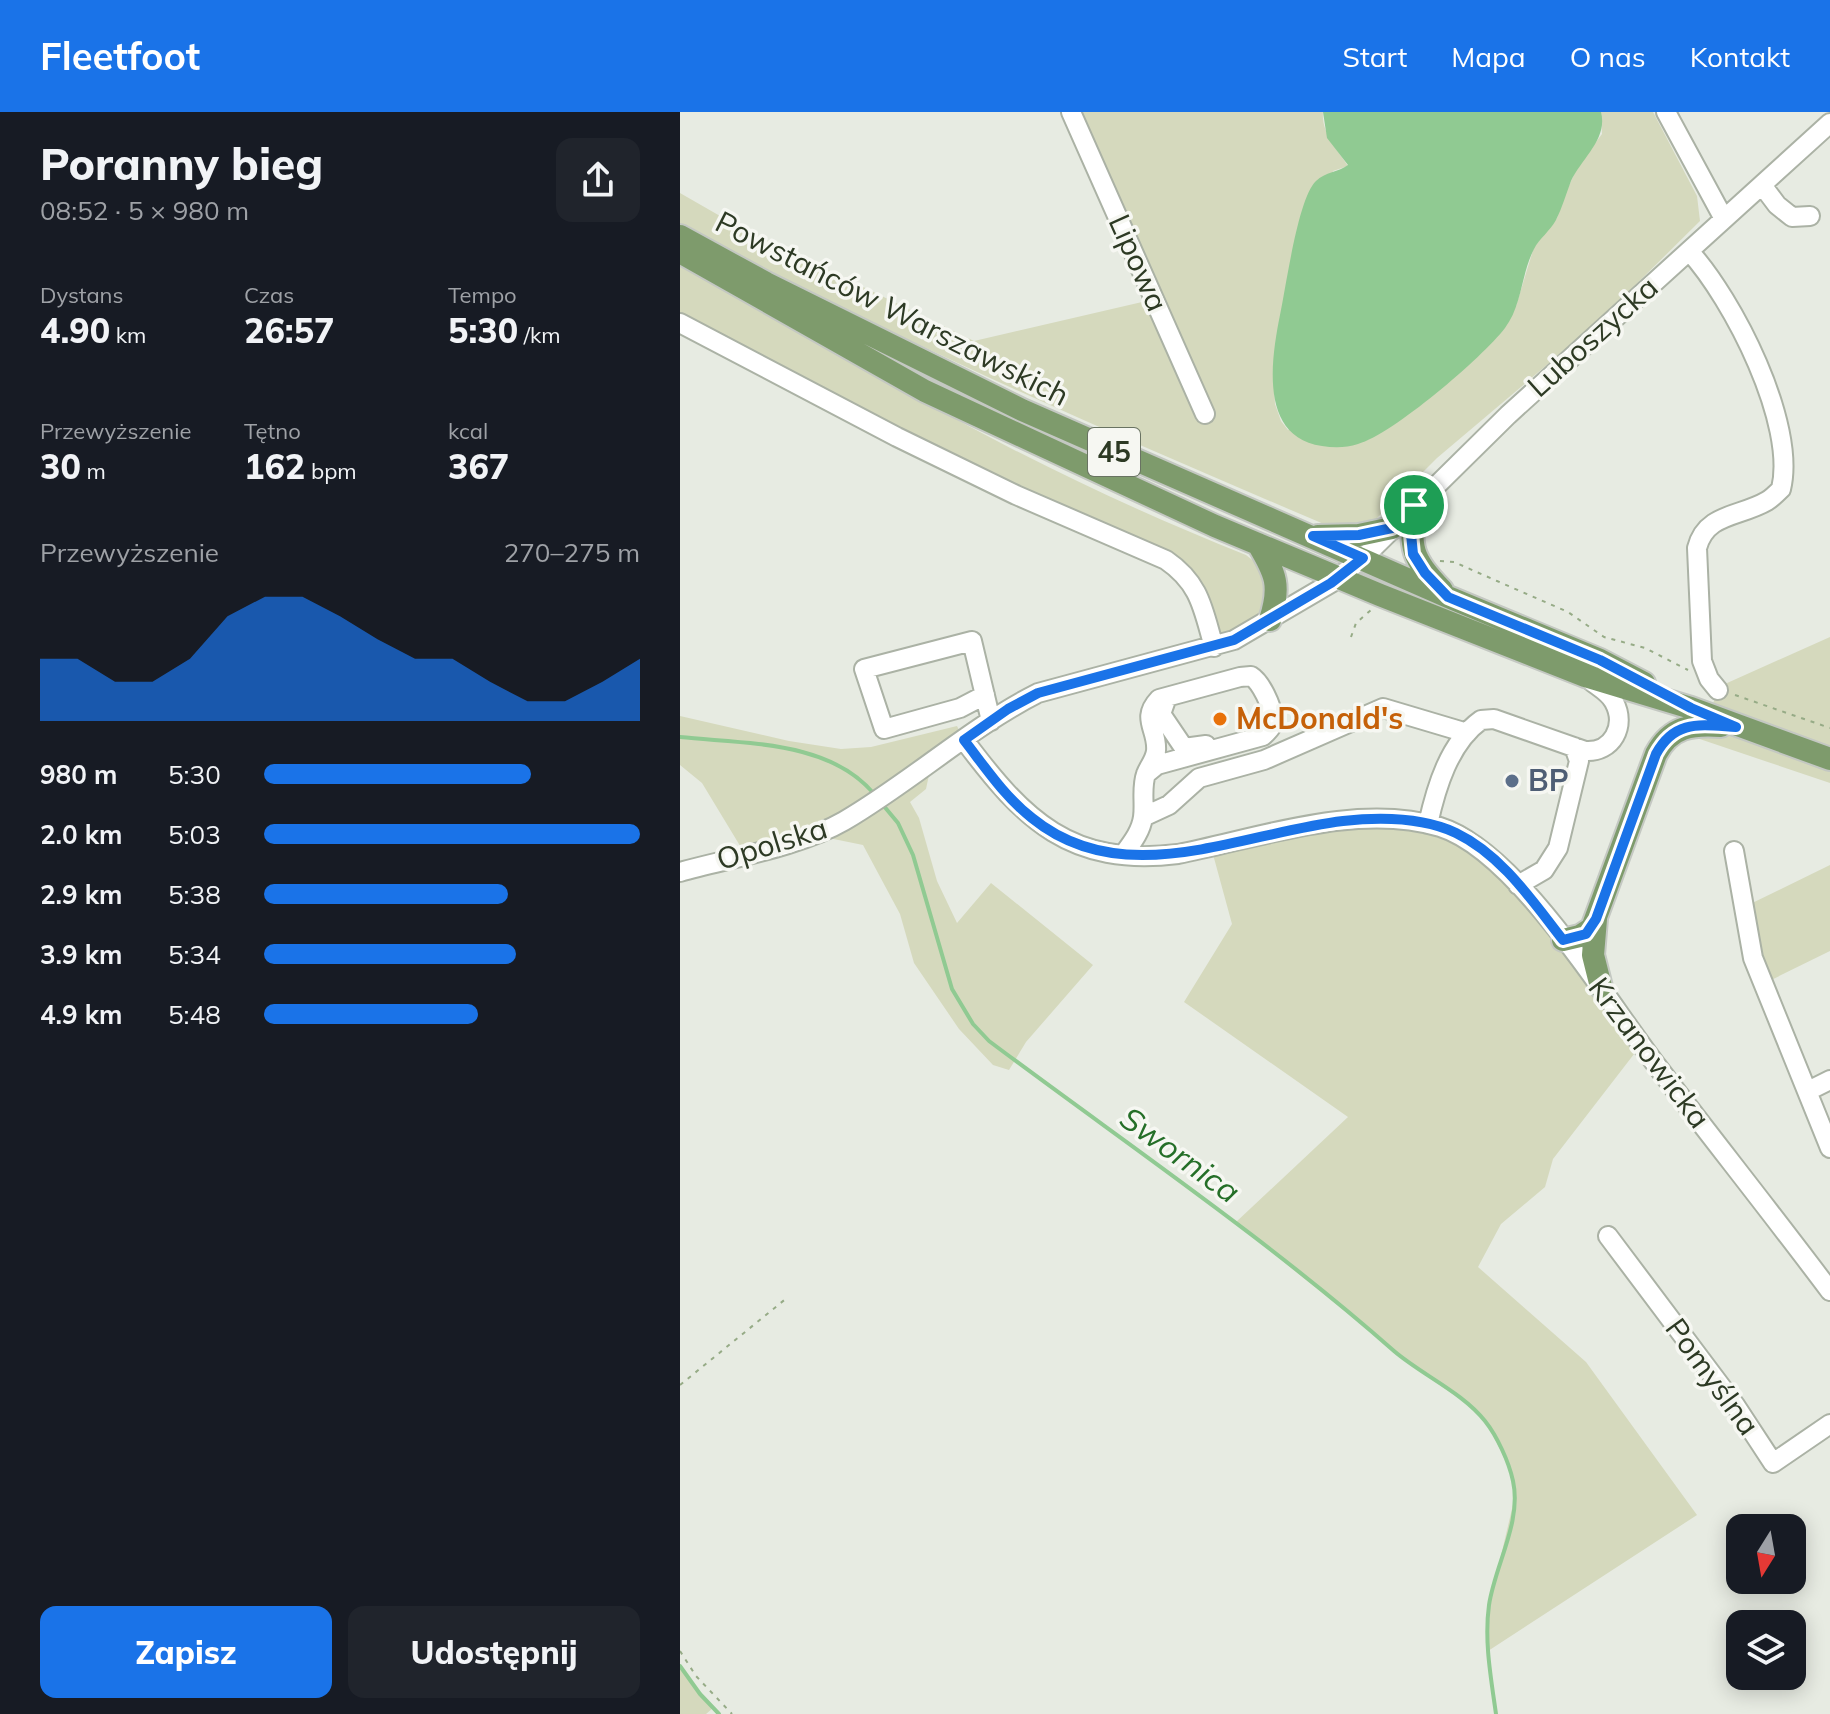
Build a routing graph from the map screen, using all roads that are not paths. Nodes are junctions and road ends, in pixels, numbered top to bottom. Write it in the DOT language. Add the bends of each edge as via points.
graph roads {
  1 [pos="1071,112"];
  2 [pos="1666,112"];
  3 [pos="1830,123"];
  4 [pos="1762,185"];
  5 [pos="1810,216"];
  6 [pos="1724,219"];
  7 [pos="680,236"];
  8 [pos="1689,251"];
  9 [pos="680,252"];
  10 [pos="680,323"];
  11 [pos="1205,414"];
  12 [pos="1414,505"];
  13 [pos="1392,528"];
  14 [pos="1313,536"];
  15 [pos="1258,544"];
  16 [pos="1363,558"];
  17 [pos="1338,578"];
  18 [pos="1448,597"];
  19 [pos="1270,620"];
  20 [pos="1214,647"];
  21 [pos="1585,676"];
  22 [pos="1714,684"];
  23 [pos="985,695"];
  24 [pos="1164,705"];
  25 [pos="1691,708"];
  26 [pos="991,721"];
  27 [pos="1736,727"];
  28 [pos="1467,733"];
  29 [pos="964,740"];
  30 [pos="1574,747"];
  31 [pos="1156,748"];
  32 [pos="1180,754"];
  33 [pos="1830,759"];
  34 [pos="1146,774"];
  35 [pos="1142,822"];
  36 [pos="1428,824"];
  37 [pos="1734,851"];
  38 [pos="1123,855"];
  39 [pos="1163,856"];
  40 [pos="680,872"];
  41 [pos="1518,885"];
  42 [pos="1596,919"];
  43 [pos="1563,940"];
  44 [pos="1601,987"];
  45 [pos="1830,1080"];
  46 [pos="1808,1091"];
  47 [pos="1830,1148"];
  48 [pos="1608,1236"];
  49 [pos="1830,1291"];
  50 [pos="1830,1424"];
  1 -- 11 [label="street, Lipowa"];
  2 -- 6 [label="street"];
  3 -- 4 [label="street, Luboszycka"];
  4 -- 5 [label="street" via="1792,217"];
  4 -- 6 [label="street, Luboszycka"];
  6 -- 8 [label="street, Luboszycka"];
  7 -- 14 [label="main road, Powstańców Warszawskich / 45" via="1022,410"];
  8 -- 12 [label="street, Luboszycka"];
  8 -- 22 [label="street" via="1752,351 1767,384 1785,458 1781,489 1767,501 1709,524 1700,534 1702,661"];
  9 -- 15 [label="main road, Powstańców Warszawskich / 45" via="925,391"];
  10 -- 20 [label="street" via="897,437 1166,560 1197,592"];
  12 -- 13 [label="street, Luboszycka"];
  12 -- 18 [label="main road" via="1413,554"];
  13 -- 14 [label="main road"];
  13 -- 16 [label="street, Luboszycka"];
  14 -- 16 [label="main road, Powstańców Warszawskich / 45"];
  15 -- 17 [label="main road, Powstańców Warszawskich / 45"];
  15 -- 19 [label="main road" via="1275,577 1277,595"];
  16 -- 17 [label="street, Luboszycka"];
  16 -- 18 [label="main road, Powstańców Warszawskich / 45"];
  17 -- 19 [label="street, Luboszycka"];
  17 -- 21 [label="main road, Powstańców Warszawskich / 45"];
  18 -- 25 [label="main road, Powstańców Warszawskich / 45" via="1600,660"];
  19 -- 20 [label="street, Luboszycka"];
  20 -- 26 [label="street, Opolska" via="1057,686"];
  21 -- 25 [label="main road, Powstańców Warszawskich / 45"];
  21 -- 30 [label="street" via="1616,704 1617,730 1601,750"];
  23 -- 23 [label="street" via="972,641 864,669 884,729 960,708"];
  23 -- 26 [label="street"];
  24 -- 31 [label="street" via="1159,699 1149,715"];
  24 -- 32 [label="street"];
  24 -- 32 [label="street" via="1251,676 1258,680 1273,717 1263,736"];
  25 -- 27 [label="main road, Powstańców Warszawskich / 45"];
  26 -- 29 [label="street, Opolska"];
  27 -- 33 [label="main road, Powstańców Warszawskich / 45"];
  27 -- 42 [label="main road" via="1692,726 1664,740"];
  28 -- 30 [label="street" via="1487,718"];
  28 -- 35 [label="street" via="1383,708 1264,760 1199,778"];
  28 -- 36 [label="street" via="1442,776"];
  29 -- 38 [label="street, Krzanowicka" via="1033,819 1080,845"];
  29 -- 40 [label="street, Opolska" via="814,835"];
  30 -- 41 [label="street" via="1579,761 1558,848 1544,870"];
  31 -- 32 [label="street"];
  31 -- 34 [label="street"];
  32 -- 34 [label="street"];
  34 -- 35 [label="street"];
  35 -- 38 [label="street"];
  35 -- 39 [label="street"];
  36 -- 39 [label="street, Krzanowicka" via="1357,819"];
  36 -- 41 [label="street, Krzanowicka" via="1484,850"];
  37 -- 46 [label="street" via="1753,958"];
  38 -- 39 [label="street, Krzanowicka"];
  41 -- 43 [label="street, Krzanowicka"];
  42 -- 43 [label="main road" via="1586,934"];
  42 -- 44 [label="main road" via="1593,955"];
  43 -- 44 [label="street, Krzanowicka"];
  44 -- 49 [label="street, Krzanowicka"];
  45 -- 46 [label="street"];
  46 -- 47 [label="street"];
  48 -- 50 [label="street, Pomyślna" via="1773,1463"];
}
